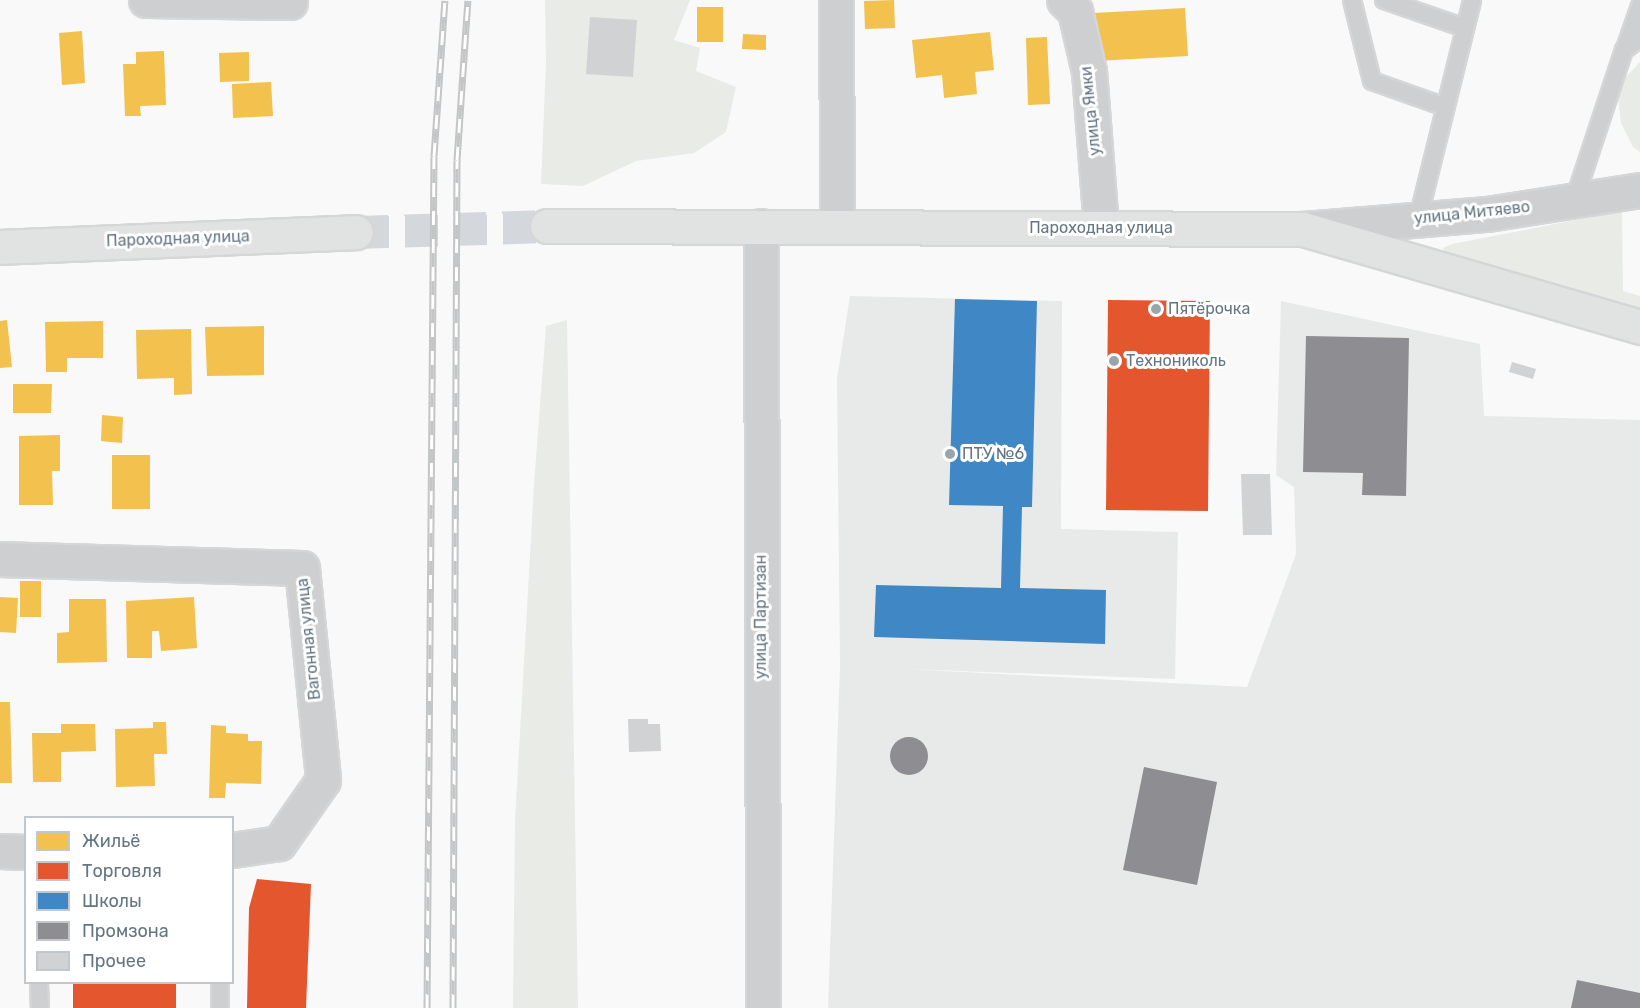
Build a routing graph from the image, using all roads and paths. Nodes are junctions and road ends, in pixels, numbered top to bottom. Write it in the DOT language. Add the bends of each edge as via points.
graph roads {
  1 [pos="146,0"];
  2 [pos="837,0"];
  3 [pos="1064,0"];
  4 [pos="1352,0"];
  5 [pos="1384,0"];
  6 [pos="1472,0"];
  7 [pos="290,2"];
  8 [pos="1640,6"];
  9 [pos="1465,28"];
  10 [pos="1640,38"];
  11 [pos="1624,50"];
  12 [pos="1445,107"];
  13 [pos="1640,190"];
  14 [pos="1574,201"];
  15 [pos="1418,219"];
  16 [pos="548,226"];
  17 [pos="761,226"];
  18 [pos="837,227"];
  19 [pos="1101,228"];
  20 [pos="1303,229"];
  21 [pos="356,232"];
  22 [pos="0,246"];
  23 [pos="1640,327"];
  24 [pos="0,559"];
  25 [pos="234,850"];
  26 [pos="0,851"];
  27 [pos="24,852"];
  28 [pos="39,984"];
  29 [pos="220,984"];
  30 [pos="40,1008"];
  31 [pos="220,1008"];
  32 [pos="763,1008"];
  1 -- 7 [label="street"];
  2 -- 18 [label="street"];
  3 -- 19 [label="street, улица Ямки" via="1075,11 1089,71"];
  4 -- 12 [label="lane" via="1372,81"];
  5 -- 9 [label="lane"];
  6 -- 9 [label="lane"];
  8 -- 11 [label="lane"];
  9 -- 12 [label="lane"];
  10 -- 11 [label="lane"];
  11 -- 14 [label="lane"];
  12 -- 15 [label="lane"];
  13 -- 14 [label="street, улица Митяево"];
  14 -- 15 [label="street, улица Митяево"];
  15 -- 20 [label="street, улица Митяево"];
  16 -- 17 [label="main road, Пароходная улица"];
  17 -- 18 [label="main road, Пароходная улица"];
  17 -- 32 [label="street, улица Партизан"];
  18 -- 19 [label="main road, Пароходная улица"];
  19 -- 20 [label="main road, Пароходная улица"];
  20 -- 23 [label="main road, Пароходная улица"];
  21 -- 22 [label="main road, Пароходная улица"];
  24 -- 25 [label="street, Вагонная улица" via="302,568 323,780 279,843"];
  26 -- 27 [label="street"];
  28 -- 30 [label="lane"];
  29 -- 31 [label="lane"];
}
